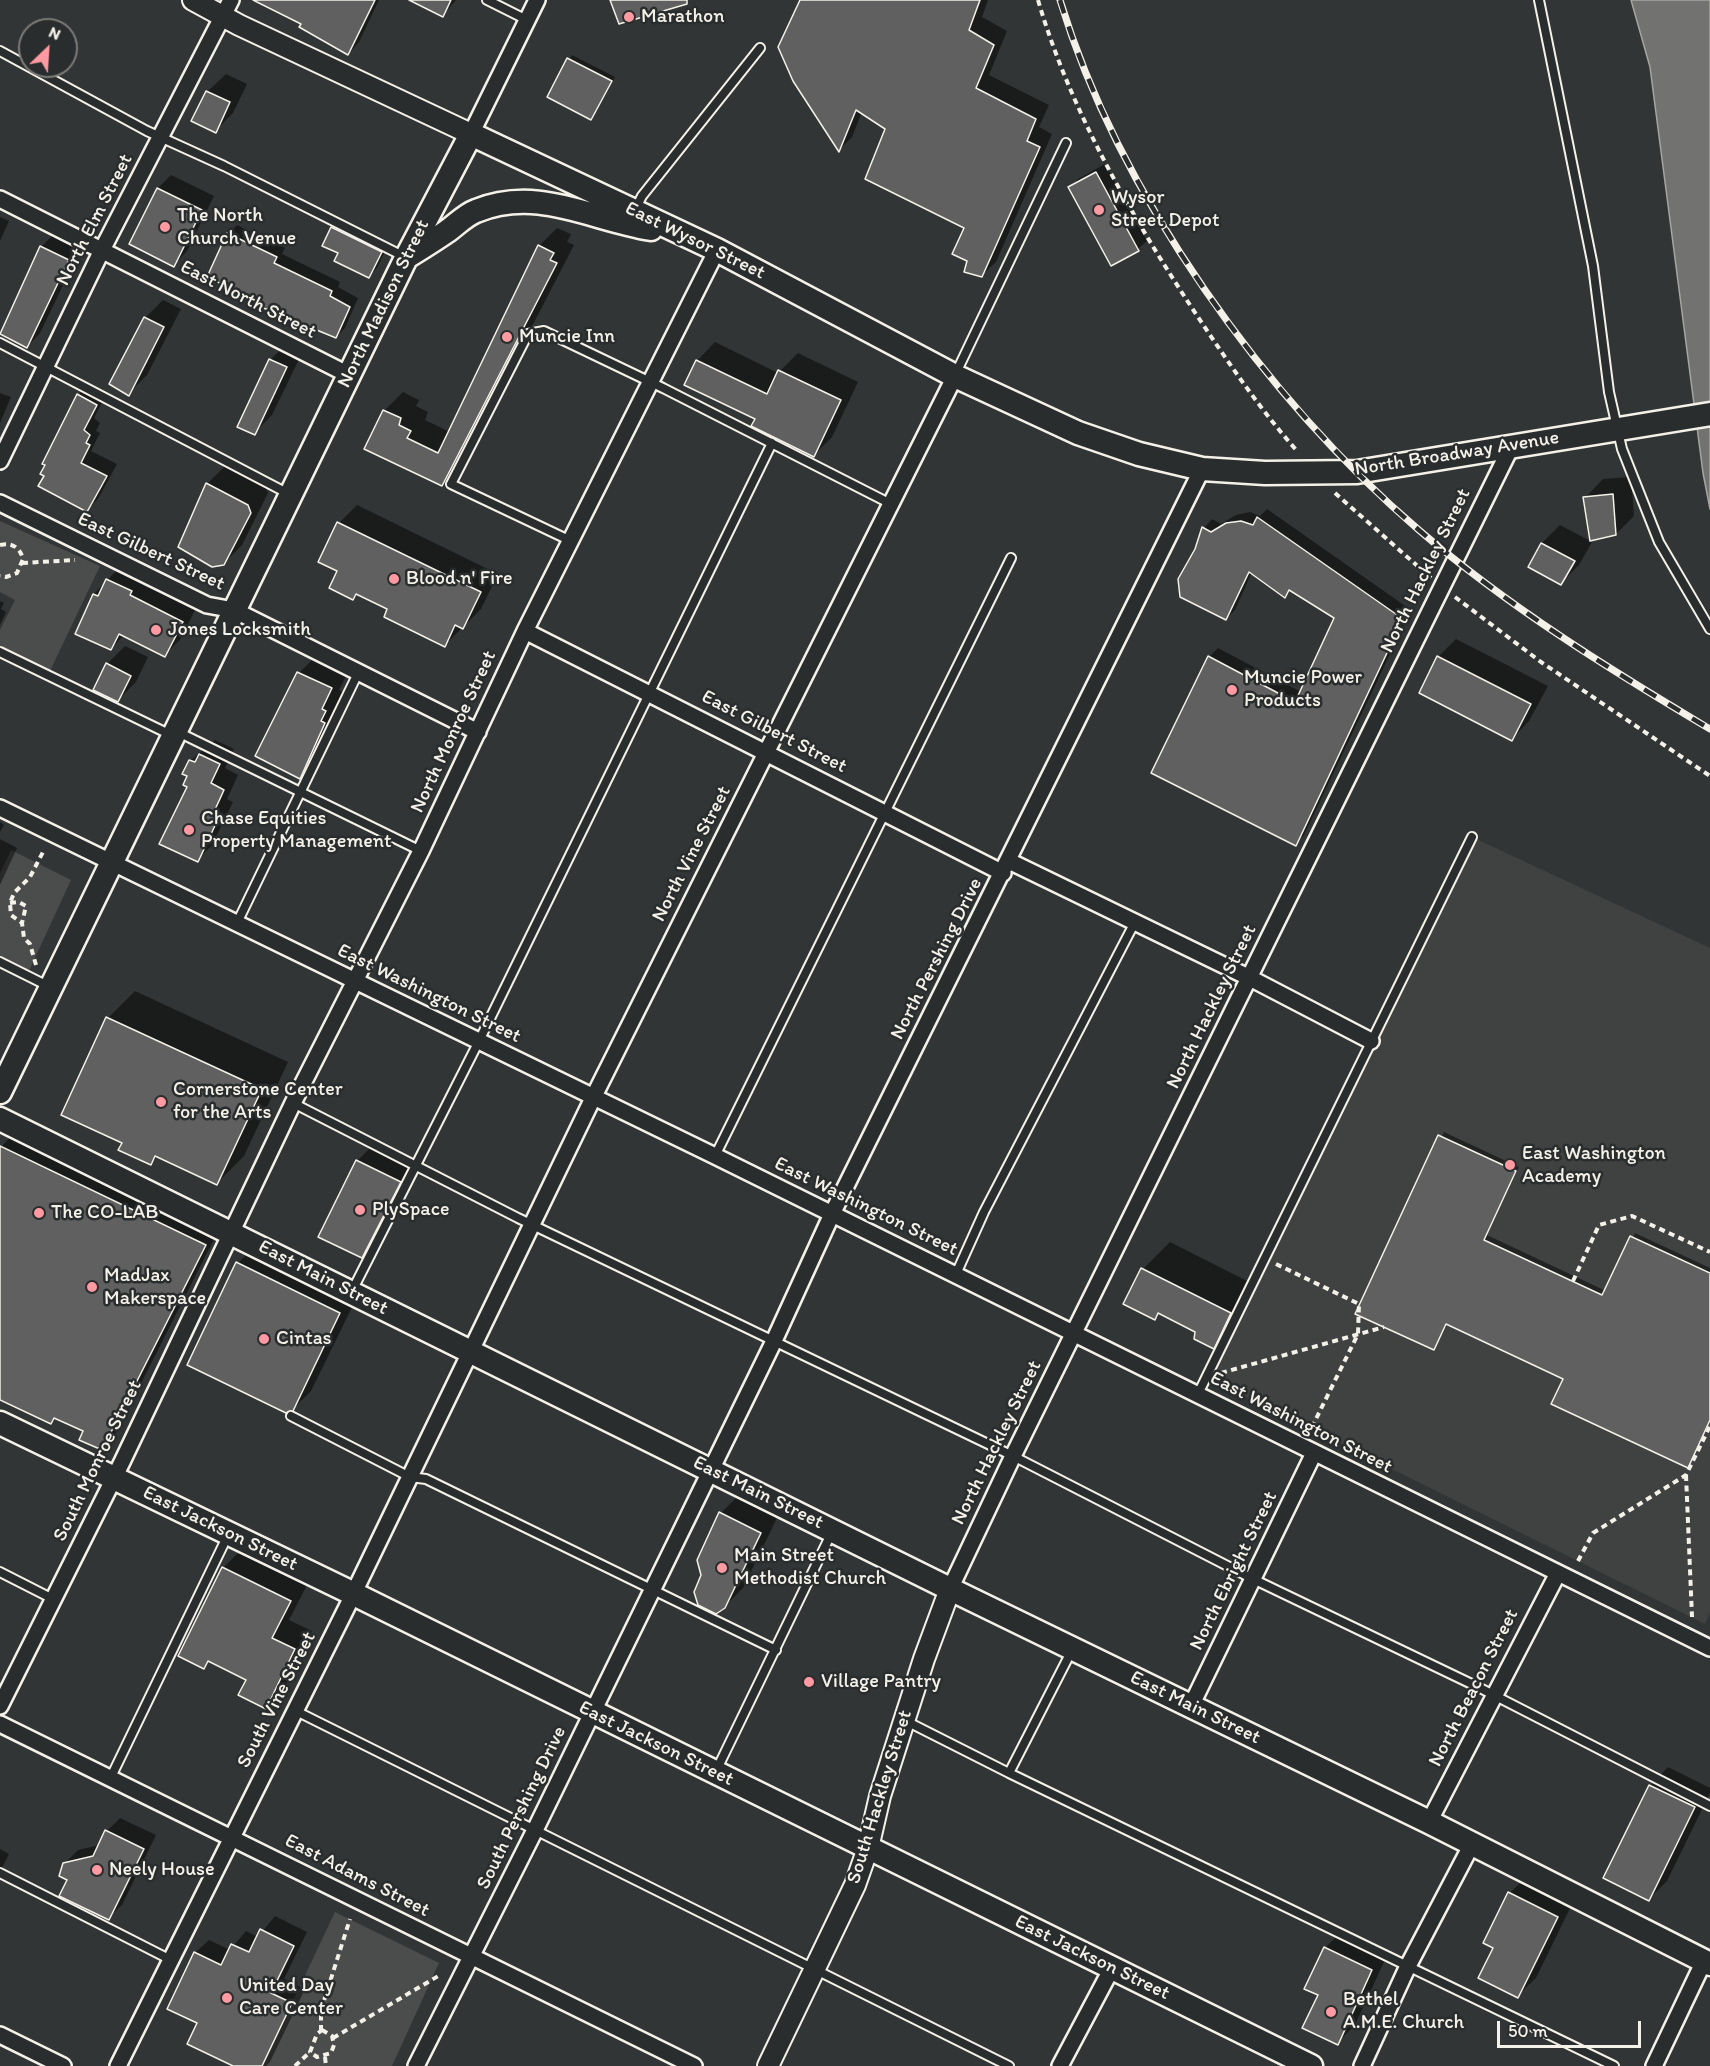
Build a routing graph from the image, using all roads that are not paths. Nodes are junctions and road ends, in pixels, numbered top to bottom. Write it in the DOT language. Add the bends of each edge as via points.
graph roads {
  1 [pos="193,0"];
  2 [pos="487,0"];
  3 [pos="537,0"];
  4 [pos="1539,0"];
  5 [pos="227,8"];
  6 [pos="527,20"];
  7 [pos="760,48"];
  8 [pos="0,51"];
  9 [pos="471,134"];
  10 [pos="162,138"];
  11 [pos="1066,143"];
  12 [pos="0,199"];
  13 [pos="634,211"];
  14 [pos="679,233"];
  15 [pos="102,250"];
  16 [pos="717,250"];
  17 [pos="406,258"];
  18 [pos="0,343"];
  19 [pos="45,365"];
  20 [pos="349,375"];
  21 [pos="955,376"];
  22 [pos="649,381"];
  23 [pos="1710,414"];
  24 [pos="1625,428"];
  25 [pos="772,443"];
  26 [pos="1512,445"];
  27 [pos="0,461"];
  28 [pos="1202,469"];
  29 [pos="291,495"];
  30 [pos="0,503"];
  31 [pos="891,504"];
  32 [pos="571,542"];
  33 [pos="1011,558"];
  34 [pos="234,610"];
  35 [pos="1710,629"];
  36 [pos="525,631"];
  37 [pos="0,651"];
  38 [pos="359,671"];
  39 [pos="647,692"];
  40 [pos="478,732"];
  41 [pos="173,733"];
  42 [pos="767,751"];
  43 [pos="300,791"];
  44 [pos="0,808"];
  45 [pos="886,813"];
  46 [pos="1473,837"];
  47 [pos="421,851"];
  48 [pos="110,863"];
  49 [pos="1006,867"];
  50 [pos="1135,922"];
  51 [pos="237,924"];
  52 [pos="0,962"];
  53 [pos="1250,978"];
  54 [pos="356,982"];
  55 [pos="50,987"];
  56 [pos="479,1041"];
  57 [pos="1371,1041"];
  58 [pos="0,1092"];
  59 [pos="594,1096"];
  60 [pos="293,1103"];
  61 [pos="0,1119"];
  62 [pos="715,1156"];
  63 [pos="415,1165"];
  64 [pos="832,1214"];
  65 [pos="532,1225"];
  66 [pos="231,1233"];
  67 [pos="956,1275"];
  68 [pos="351,1293"];
  69 [pos="1074,1334"];
  70 [pos="773,1343"];
  71 [pos="470,1352"];
  72 [pos="1198,1394"];
  73 [pos="291,1416"];
  74 [pos="0,1423"];
  75 [pos="1314,1453"];
  76 [pos="1013,1456"];
  77 [pos="710,1469"];
  78 [pos="410,1477"];
  79 [pos="113,1478"];
  80 [pos="833,1530"];
  81 [pos="228,1534"];
  82 [pos="0,1572"];
  83 [pos="1557,1573"];
  84 [pos="1253,1579"];
  85 [pos="950,1589"];
  86 [pos="652,1590"];
  87 [pos="354,1594"];
  88 [pos="53,1599"];
  89 [pos="1073,1648"];
  90 [pos="1710,1648"];
  91 [pos="776,1650"];
  92 [pos="1494,1695"];
  93 [pos="0,1706"];
  94 [pos="1191,1706"];
  95 [pos="296,1711"];
  96 [pos="592,1713"];
  97 [pos="904,1720"];
  98 [pos="0,1724"];
  99 [pos="715,1773"];
  100 [pos="1009,1773"];
  101 [pos="111,1777"];
  102 [pos="1710,1806"];
  103 [pos="1429,1822"];
  104 [pos="535,1830"];
  105 [pos="232,1837"];
  106 [pos="1472,1844"];
  107 [pos="868,1848"];
  108 [pos="0,1873"];
  109 [pos="470,1956"];
  110 [pos="171,1960"];
  111 [pos="1707,1963"];
  112 [pos="1408,1966"];
  113 [pos="816,1968"];
  114 [pos="1112,1968"];
  115 [pos="0,2036"];
  116 [pos="63,2066"];
  117 [pos="118,2066"];
  118 [pos="416,2066"];
  119 [pos="694,2066"];
  120 [pos="768,2066"];
  121 [pos="1009,2066"];
  122 [pos="1060,2066"];
  123 [pos="1311,2066"];
  124 [pos="1362,2066"];
  125 [pos="1614,2066"];
  126 [pos="1654,2066"];
  1 -- 5 [label="street, East Wysor Street"];
  2 -- 6 [label="lane"];
  3 -- 6 [label="street, North Madison Street"];
  4 -- 24 [label="lane" via="1593,266 1609,392"];
  5 -- 9 [label="street, East Wysor Street" via="356,82"];
  5 -- 10 [label="street, North Elm Street"];
  6 -- 9 [label="street, North Madison Street"];
  7 -- 13 [label="lane"];
  8 -- 10 [label="lane"];
  9 -- 13 [label="main road, East Wysor Street"];
  9 -- 17 [label="main road, North Madison Street"];
  10 -- 15 [label="street, North Elm Street"];
  10 -- 17 [label="lane"];
  11 -- 21 [label="lane"];
  12 -- 15 [label="street, East North Street"];
  13 -- 14 [label="main road, East Wysor Street"];
  14 -- 16 [label="main road, East Wysor Street"];
  14 -- 17 [label="main road" via="630,226 560,204 506,202 474,211"];
  15 -- 19 [label="street, North Elm Street"];
  15 -- 20 [label="street, East North Street"];
  16 -- 21 [label="main road, East Wysor Street"];
  16 -- 22 [label="street, North Monroe Street"];
  17 -- 20 [label="main road, North Madison Street"];
  18 -- 19 [label="lane"];
  19 -- 27 [label="street, North Elm Street"];
  19 -- 29 [label="lane"];
  20 -- 29 [label="main road, North Madison Street"];
  21 -- 28 [label="main road, East Wysor Street" via="1078,433 1139,454"];
  21 -- 31 [label="street, North Vine Street"];
  22 -- 25 [label="lane"];
  22 -- 32 [label="street, North Monroe Street"];
  22 -- 32 [label="lane" via="544,331 528,334 451,484"];
  23 -- 24 [label="main road, North Broadway Avenue"];
  24 -- 26 [label="main road, North Broadway Avenue"];
  24 -- 35 [label="lane" via="1633,482 1659,542"];
  25 -- 31 [label="lane"];
  25 -- 39 [label="lane"];
  26 -- 28 [label="main road, North Broadway Avenue" via="1357,471 1265,473"];
  26 -- 53 [label="street, North Hackley Street"];
  28 -- 49 [label="street, North Pershing Drive"];
  29 -- 34 [label="main road, North Madison Street"];
  30 -- 34 [label="street, East Gilbert Street" via="207,605"];
  31 -- 42 [label="street, North Vine Street"];
  32 -- 36 [label="street, North Monroe Street"];
  33 -- 45 [label="lane"];
  34 -- 38 [label="street, East Gilbert Street"];
  34 -- 41 [label="main road, North Madison Street"];
  36 -- 39 [label="street, East Gilbert Street"];
  36 -- 40 [label="street, North Monroe Street"];
  37 -- 41 [label="lane"];
  38 -- 40 [label="street, East Gilbert Street"];
  38 -- 43 [label="lane"];
  39 -- 42 [label="street, East Gilbert Street"];
  39 -- 56 [label="lane"];
  40 -- 47 [label="street, North Monroe Street"];
  41 -- 43 [label="lane"];
  41 -- 48 [label="main road, North Madison Street"];
  42 -- 45 [label="street, East Gilbert Street"];
  42 -- 59 [label="street, North Vine Street"];
  43 -- 47 [label="lane"];
  43 -- 51 [label="lane"];
  44 -- 48 [label="street, East Washington Street"];
  45 -- 49 [label="street, East Gilbert Street"];
  45 -- 62 [label="lane"];
  46 -- 57 [label="lane"];
  47 -- 54 [label="street, North Monroe Street"];
  48 -- 51 [label="street, East Washington Street"];
  48 -- 55 [label="main road, North Madison Street"];
  49 -- 50 [label="street, East Gilbert Street"];
  49 -- 64 [label="street, North Pershing Drive"];
  50 -- 53 [label="street, East Gilbert Street"];
  50 -- 67 [label="lane" via="984,1212"];
  51 -- 54 [label="street, East Washington Street"];
  52 -- 55 [label="lane"];
  53 -- 57 [label="street, East Gilbert Street"];
  53 -- 69 [label="street, North Hackley Street"];
  54 -- 56 [label="street, East Washington Street"];
  54 -- 60 [label="street, North Monroe Street"];
  55 -- 58 [label="main road, North Madison Street"];
  56 -- 59 [label="street, East Washington Street"];
  56 -- 63 [label="lane"];
  57 -- 72 [label="lane"];
  59 -- 62 [label="street, East Washington Street"];
  59 -- 65 [label="street, North Vine Street"];
  60 -- 63 [label="lane"];
  60 -- 66 [label="street, North Monroe Street"];
  61 -- 66 [label="main road, East Main Street"];
  62 -- 64 [label="street, East Washington Street"];
  63 -- 65 [label="lane"];
  63 -- 68 [label="lane"];
  64 -- 67 [label="street, East Washington Street"];
  64 -- 70 [label="street, North Pershing Drive"];
  65 -- 70 [label="lane"];
  65 -- 71 [label="street, North Vine Street"];
  66 -- 68 [label="main road, East Main Street"];
  66 -- 79 [label="street, South Monroe Street"];
  67 -- 69 [label="street, East Washington Street"];
  68 -- 71 [label="main road, East Main Street"];
  69 -- 72 [label="street, East Washington Street"];
  69 -- 76 [label="street, North Hackley Street"];
  70 -- 76 [label="lane"];
  70 -- 77 [label="street, North Pershing Drive"];
  71 -- 77 [label="main road, East Main Street"];
  71 -- 78 [label="street, South Vine Street"];
  72 -- 75 [label="street, East Washington Street"];
  73 -- 78 [label="lane"];
  74 -- 79 [label="main road, East Jackson Street"];
  75 -- 83 [label="street, East Washington Street"];
  75 -- 84 [label="street, North Ebright Street"];
  76 -- 84 [label="lane"];
  76 -- 85 [label="street, North Hackley Street"];
  77 -- 80 [label="main road, East Main Street"];
  77 -- 86 [label="street, South Pershing Drive"];
  78 -- 86 [label="lane" via="426,1479"];
  78 -- 87 [label="street, South Vine Street"];
  79 -- 81 [label="main road, East Jackson Street"];
  79 -- 88 [label="street, South Monroe Street"];
  80 -- 85 [label="main road, East Main Street"];
  80 -- 91 [label="lane"];
  81 -- 87 [label="main road, East Jackson Street"];
  81 -- 101 [label="lane"];
  82 -- 88 [label="lane"];
  83 -- 90 [label="street, East Washington Street"];
  83 -- 92 [label="street, North Beacon Street"];
  84 -- 92 [label="lane"];
  84 -- 94 [label="street, North Ebright Street"];
  85 -- 89 [label="main road, East Main Street"];
  85 -- 97 [label="street, South Hackley Street"];
  86 -- 91 [label="lane"];
  86 -- 96 [label="street, South Pershing Drive"];
  87 -- 95 [label="street, South Vine Street"];
  87 -- 96 [label="main road, East Jackson Street"];
  88 -- 93 [label="street, South Monroe Street"];
  89 -- 94 [label="main road, East Main Street"];
  89 -- 100 [label="lane"];
  91 -- 99 [label="lane"];
  92 -- 102 [label="lane"];
  92 -- 103 [label="street, North Beacon Street"];
  94 -- 103 [label="main road, East Main Street"];
  95 -- 104 [label="lane"];
  95 -- 105 [label="street, South Vine Street"];
  96 -- 99 [label="main road, East Jackson Street"];
  96 -- 104 [label="street, South Pershing Drive"];
  97 -- 100 [label="lane"];
  97 -- 107 [label="street, South Hackley Street"];
  98 -- 101 [label="street, East Adams Street"];
  99 -- 107 [label="main road, East Jackson Street"];
  100 -- 112 [label="lane"];
  101 -- 105 [label="street, East Adams Street"];
  103 -- 106 [label="main road, East Main Street"];
  104 -- 109 [label="street, South Pershing Drive"];
  104 -- 113 [label="lane"];
  105 -- 109 [label="street, East Adams Street"];
  105 -- 110 [label="street, South Vine Street"];
  106 -- 111 [label="main road, East Main Street"];
  106 -- 112 [label="street"];
  107 -- 113 [label="street, South Hackley Street"];
  107 -- 114 [label="main road, East Jackson Street"];
  108 -- 110 [label="lane"];
  109 -- 118 [label="street, South Pershing Drive"];
  109 -- 119 [label="street, East Adams Street"];
  110 -- 117 [label="street, South Vine Street"];
  111 -- 126 [label="street"];
  112 -- 124 [label="street"];
  112 -- 125 [label="lane"];
  113 -- 120 [label="street, South Hackley Street"];
  113 -- 121 [label="lane"];
  114 -- 122 [label="street"];
  114 -- 123 [label="main road, East Jackson Street"];
  115 -- 116 [label="street"];
}
